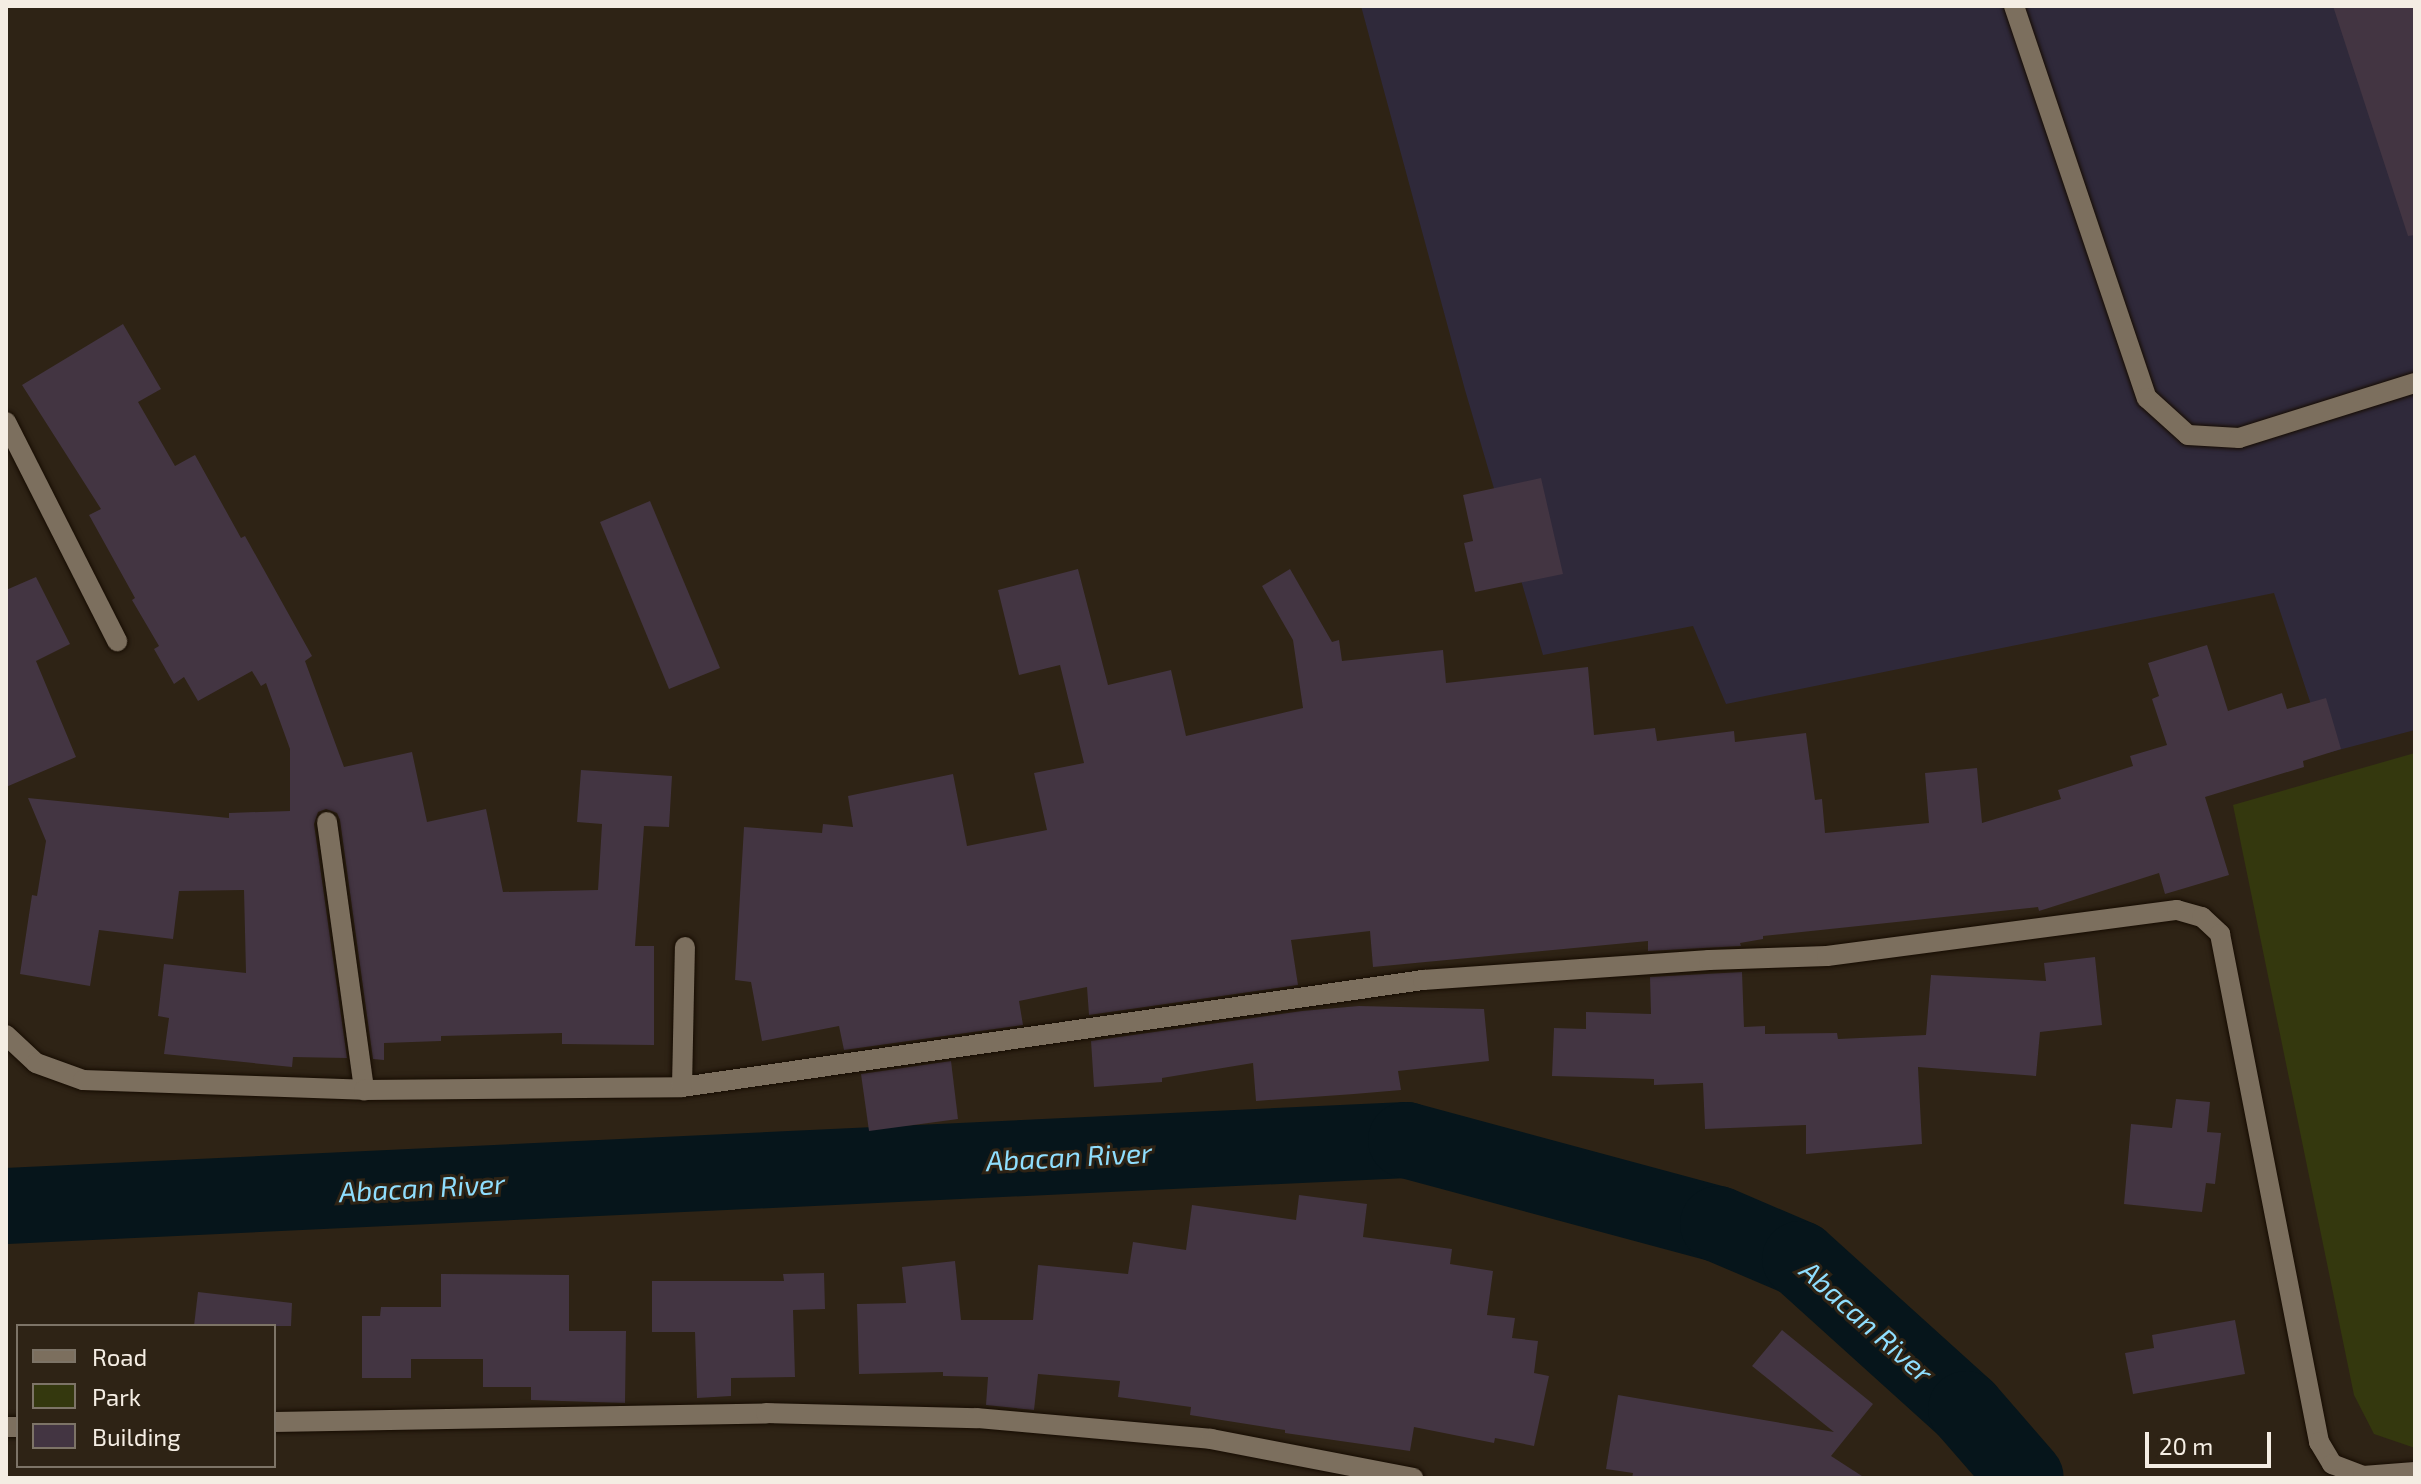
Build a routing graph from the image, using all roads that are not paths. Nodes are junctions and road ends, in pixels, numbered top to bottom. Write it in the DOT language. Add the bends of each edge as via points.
graph roads {
  1 [pos="2014,6"];
  2 [pos="2415,383"];
  3 [pos="6,422"];
  4 [pos="117,641"];
  5 [pos="327,822"];
  6 [pos="685,947"];
  7 [pos="6,1035"];
  8 [pos="682,1087"];
  9 [pos="364,1090"];
  10 [pos="276,1422"];
  11 [pos="2415,1472"];
  12 [pos="2364,1477"];
  13 [pos="1413,1478"];
  1 -- 2 [label="street" via="2147,398 2188,435 2239,438"];
  3 -- 4 [label="street"];
  5 -- 9 [label="street"];
  6 -- 8 [label="street"];
  7 -- 9 [label="street" via="36,1063 83,1080"];
  8 -- 9 [label="street"];
  8 -- 12 [label="street" via="1423,980 1827,956 2177,910 2202,917 2220,934 2319,1442 2332,1464"];
  10 -- 13 [label="street" via="766,1413 977,1418 1211,1439"];
  11 -- 12 [label="street"];
}
